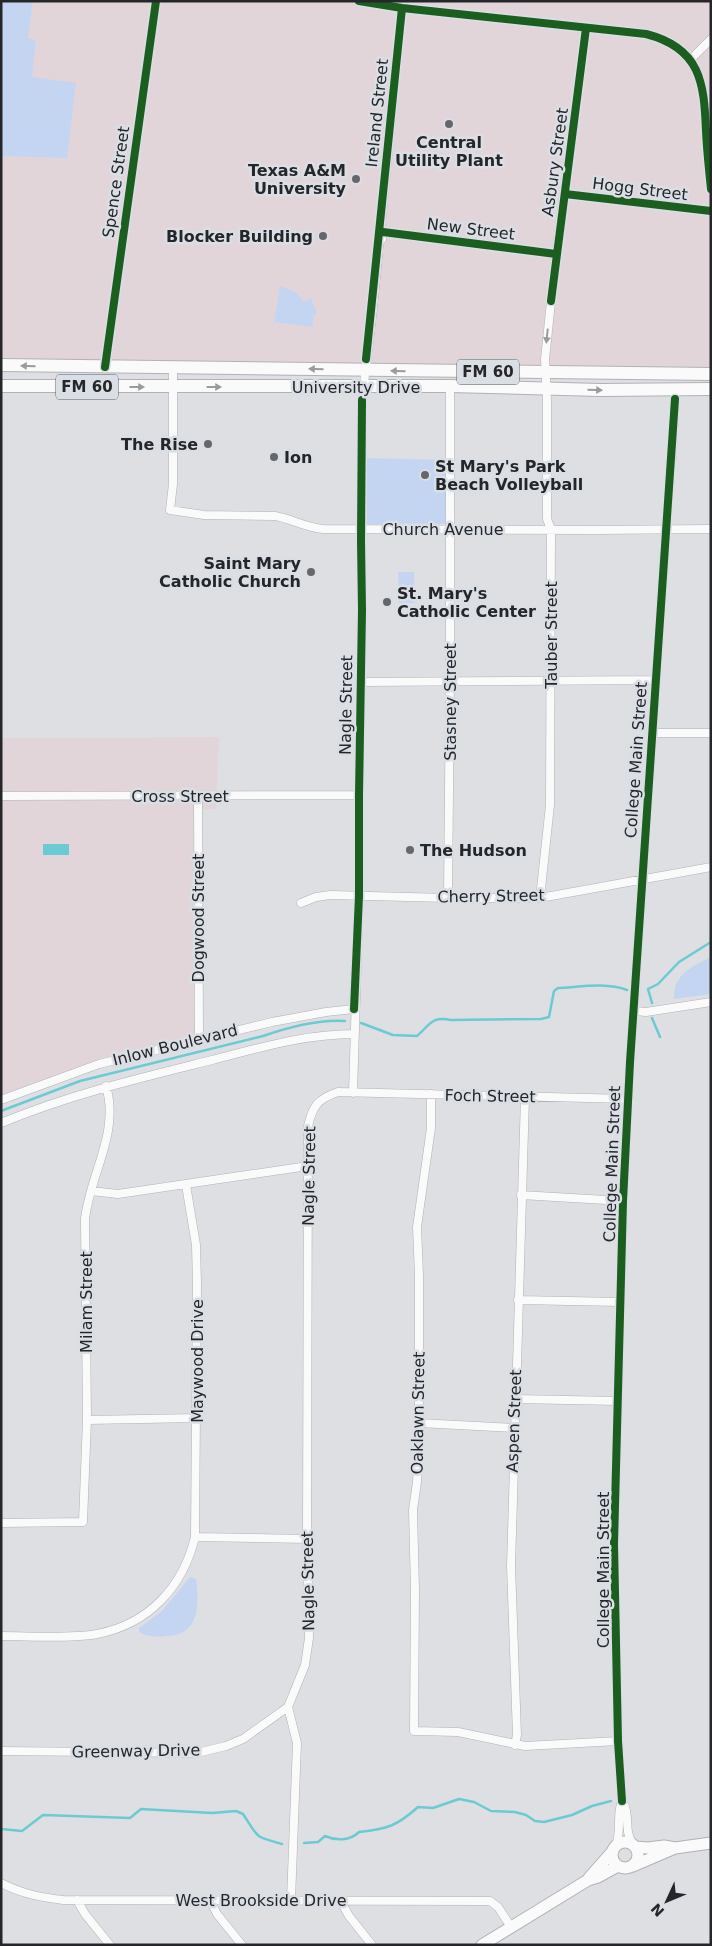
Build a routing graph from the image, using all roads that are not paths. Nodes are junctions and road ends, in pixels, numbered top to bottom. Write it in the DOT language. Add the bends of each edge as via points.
graph roads {
  1 [pos="156,1"];
  2 [pos="359,1"];
  3 [pos="402,8"];
  4 [pos="586,28"];
  5 [pos="711,39"];
  6 [pos="690,60"];
  7 [pos="711,189"];
  8 [pos="565,194"];
  9 [pos="711,211"];
  10 [pos="383,232"];
  11 [pos="556,254"];
  12 [pos="377,258"];
  13 [pos="1,365"];
  14 [pos="105,367"];
  15 [pos="173,368"];
  16 [pos="365,370"];
  17 [pos="545,372"];
  18 [pos="711,374"];
  19 [pos="1,386"];
  20 [pos="450,386"];
  21 [pos="173,387"];
  22 [pos="363,387"];
  23 [pos="546,388"];
  24 [pos="711,389"];
  25 [pos="675,399"];
  26 [pos="672,459"];
  27 [pos="361,529"];
  28 [pos="551,529"];
  29 [pos="711,529"];
  30 [pos="449,530"];
  31 [pos="666,530"];
  32 [pos="655,680"];
  33 [pos="450,681"];
  34 [pos="551,681"];
  35 [pos="361,682"];
  36 [pos="652,733"];
  37 [pos="711,733"];
  38 [pos="358,795"];
  39 [pos="1,796"];
  40 [pos="198,796"];
  41 [pos="711,867"];
  42 [pos="642,879"];
  43 [pos="359,896"];
  44 [pos="448,898"];
  45 [pos="540,898"];
  46 [pos="301,903"];
  47 [pos="711,1002"];
  48 [pos="354,1010"];
  49 [pos="635,1011"];
  50 [pos="354,1034"];
  51 [pos="199,1039"];
  52 [pos="106,1086"];
  53 [pos="353,1093"];
  54 [pos="432,1094"];
  55 [pos="525,1097"];
  56 [pos="628,1099"];
  57 [pos="1,1100"];
  58 [pos="1,1123"];
  59 [pos="308,1166"];
  60 [pos="186,1185"];
  61 [pos="91,1191"];
  62 [pos="521,1195"];
  63 [pos="623,1201"];
  64 [pos="518,1300"];
  65 [pos="620,1302"];
  66 [pos="515,1399"];
  67 [pos="618,1401"];
  68 [pos="197,1418"];
  69 [pos="87,1420"];
  70 [pos="419,1423"];
  71 [pos="514,1428"];
  72 [pos="1,1523"];
  73 [pos="195,1537"];
  74 [pos="307,1539"];
  75 [pos="1,1636"];
  76 [pos="288,1707"];
  77 [pos="618,1741"];
  78 [pos="515,1745"];
  79 [pos="1,1751"];
  80 [pos="622,1801"];
  81 [pos="711,1843"];
  82 [pos="634,1845"];
  83 [pos="614,1848"];
  84 [pos="675,1848"];
  85 [pos="618,1866"];
  86 [pos="633,1866"];
  87 [pos="588,1880"];
  88 [pos="1,1883"];
  89 [pos="77,1900"];
  90 [pos="210,1900"];
  91 [pos="291,1900"];
  92 [pos="340,1900"];
  93 [pos="511,1927"];
  94 [pos="110,1945"];
  95 [pos="242,1945"];
  96 [pos="372,1945"];
  97 [pos="482,1945"];
  1 -- 14 [label="street, Spence Street"];
  2 -- 3 [label="street"];
  3 -- 4 [label="street"];
  3 -- 12 [label="street, Ireland Street"];
  4 -- 6 [label="street" via="656,37 679,49"];
  4 -- 8 [label="street, Asbury Street"];
  5 -- 6 [label="street"];
  6 -- 7 [label="street" via="703,88"];
  8 -- 9 [label="street, Hogg Street"];
  8 -- 11 [label="street, Asbury Street"];
  10 -- 11 [label="street, New Street"];
  10 -- 12 [label="street, Ireland Street"];
  11 -- 17 [label="street, Asbury Street, one-way"];
  12 -- 16 [label="street, Ireland Street"];
  14 -- 13 [label="main road, University Drive / FM 60, one-way"];
  14 -- 15 [label="main road, University Drive / FM 60"];
  16 -- 15 [label="main road, University Drive / FM 60, one-way"];
  15 -- 21 [label="street, Church Avenue"];
  17 -- 16 [label="main road, University Drive / FM 60, one-way"];
  16 -- 22 [label="street, Ireland Street"];
  17 -- 18 [label="main road, University Drive / FM 60"];
  17 -- 23 [label="street, Tauber Street"];
  19 -- 21 [label="main road, University Drive / FM 60, one-way"];
  20 -- 22 [label="main road, University Drive / FM 60"];
  20 -- 23 [label="main road, University Drive / FM 60"];
  20 -- 30 [label="street, Stasney Street"];
  21 -- 22 [label="main road, University Drive / FM 60, one-way"];
  21 -- 27 [label="street, Church Avenue" via="170,510 204,515 275,516 315,528"];
  22 -- 27 [label="street, Nagle Street"];
  23 -- 24 [label="main road, University Drive / FM 60, one-way"];
  23 -- 28 [label="street, Tauber Street" via="547,519"];
  25 -- 26 [label="street"];
  27 -- 30 [label="street, Church Avenue"];
  27 -- 35 [label="street, Nagle Street"];
  28 -- 30 [label="street, Church Avenue"];
  28 -- 31 [label="street, Church Avenue"];
  28 -- 34 [label="street, Tauber Street"];
  29 -- 31 [label="street, Church Avenue"];
  30 -- 33 [label="street, Stasney Street"];
  31 -- 32 [label="street, College Main Street"];
  32 -- 34 [label="street"];
  32 -- 36 [label="street, College Main Street"];
  33 -- 34 [label="street"];
  33 -- 35 [label="street"];
  33 -- 44 [label="street, Stasney Street"];
  34 -- 45 [label="street, Tauber Street" via="550,805"];
  35 -- 38 [label="street, Nagle Street"];
  36 -- 37 [label="street"];
  36 -- 42 [label="street, College Main Street"];
  38 -- 40 [label="street, Cross Street"];
  38 -- 43 [label="street, Nagle Street"];
  39 -- 40 [label="street, Cross Street"];
  40 -- 51 [label="street, Dogwood Street"];
  41 -- 42 [label="street, Cherry Street"];
  42 -- 45 [label="street, Cherry Street"];
  42 -- 49 [label="street, College Main Street"];
  43 -- 44 [label="street, Cherry Street"];
  43 -- 46 [label="street, Cherry Street" via="330,895"];
  43 -- 48 [label="street, Nagle Street"];
  44 -- 45 [label="street, Cherry Street"];
  47 -- 49 [label="street"];
  48 -- 50 [label="street, Nagle Street"];
  48 -- 51 [label="street, Inlow Boulevard" via="295,1017"];
  49 -- 56 [label="street, College Main Street"];
  50 -- 52 [label="street, Inlow Boulevard" via="296,1039"];
  50 -- 53 [label="street, Nagle Street"];
  51 -- 57 [label="street, Inlow Boulevard" via="91,1067"];
  52 -- 58 [label="street, Inlow Boulevard"];
  52 -- 61 [label="street, Milam Street" via="110,1107 109,1130"];
  53 -- 54 [label="street, Foch Street"];
  53 -- 59 [label="street, Nagle Street" via="338,1092 326,1096 316,1105 308,1126"];
  54 -- 55 [label="street, Foch Street"];
  54 -- 70 [label="street, Oaklawn Street" via="417,1227"];
  55 -- 56 [label="street, Foch Street"];
  55 -- 62 [label="street, Aspen Street"];
  56 -- 63 [label="street, College Main Street"];
  59 -- 60 [label="street"];
  59 -- 74 [label="street, Nagle Street"];
  60 -- 61 [label="street" via="118,1194"];
  60 -- 68 [label="street, Maywood Drive" via="196,1245"];
  61 -- 69 [label="street, Milam Street" via="85,1219"];
  62 -- 63 [label="street"];
  62 -- 64 [label="street, Aspen Street"];
  63 -- 65 [label="street, College Main Street"];
  64 -- 65 [label="street"];
  64 -- 66 [label="street, Aspen Street"];
  65 -- 67 [label="street, College Main Street"];
  66 -- 67 [label="street"];
  66 -- 71 [label="street, Aspen Street"];
  67 -- 77 [label="street, College Main Street" via="614,1544"];
  68 -- 69 [label="street"];
  68 -- 73 [label="street, Maywood Drive"];
  69 -- 72 [label="street, Milam Street" via="83,1522"];
  70 -- 71 [label="street"];
  70 -- 78 [label="street, Oaklawn Street" via="413,1519 414,1731 458,1732"];
  71 -- 78 [label="street, Aspen Street" via="511,1566"];
  73 -- 74 [label="street"];
  73 -- 75 [label="street, Maywood Drive" via="186,1568 167,1595 128,1625 96,1634"];
  74 -- 76 [label="street, Nagle Street" via="308,1648 305,1665"];
  76 -- 79 [label="street, Greenway Drive" via="243,1739 197,1752"];
  76 -- 91 [label="street" via="297,1743"];
  77 -- 78 [label="street"];
  77 -- 80 [label="street, College Main Street"];
  80 -- 82 [label="street, College Main Street" via="626,1806 628,1836"];
  80 -- 83 [label="street, College Main Street" via="620,1834"];
  81 -- 84 [label="street"];
  82 -- 83 [label="street" via="624,1841"];
  82 -- 84 [label="street"];
  82 -- 86 [label="street" via="639,1855"];
  83 -- 85 [label="street" via="613,1860"];
  83 -- 87 [label="street"];
  84 -- 86 [label="street"];
  85 -- 86 [label="street"];
  85 -- 87 [label="street"];
  87 -- 93 [label="street"];
  88 -- 89 [label="street, West Brookside Drive" via="37,1897"];
  89 -- 90 [label="street, West Brookside Drive"];
  89 -- 94 [label="street"];
  90 -- 91 [label="street, West Brookside Drive"];
  90 -- 95 [label="street"];
  91 -- 92 [label="street, West Brookside Drive"];
  92 -- 93 [label="street, West Brookside Drive" via="490,1901"];
  92 -- 96 [label="street"];
  93 -- 97 [label="street"];
}
